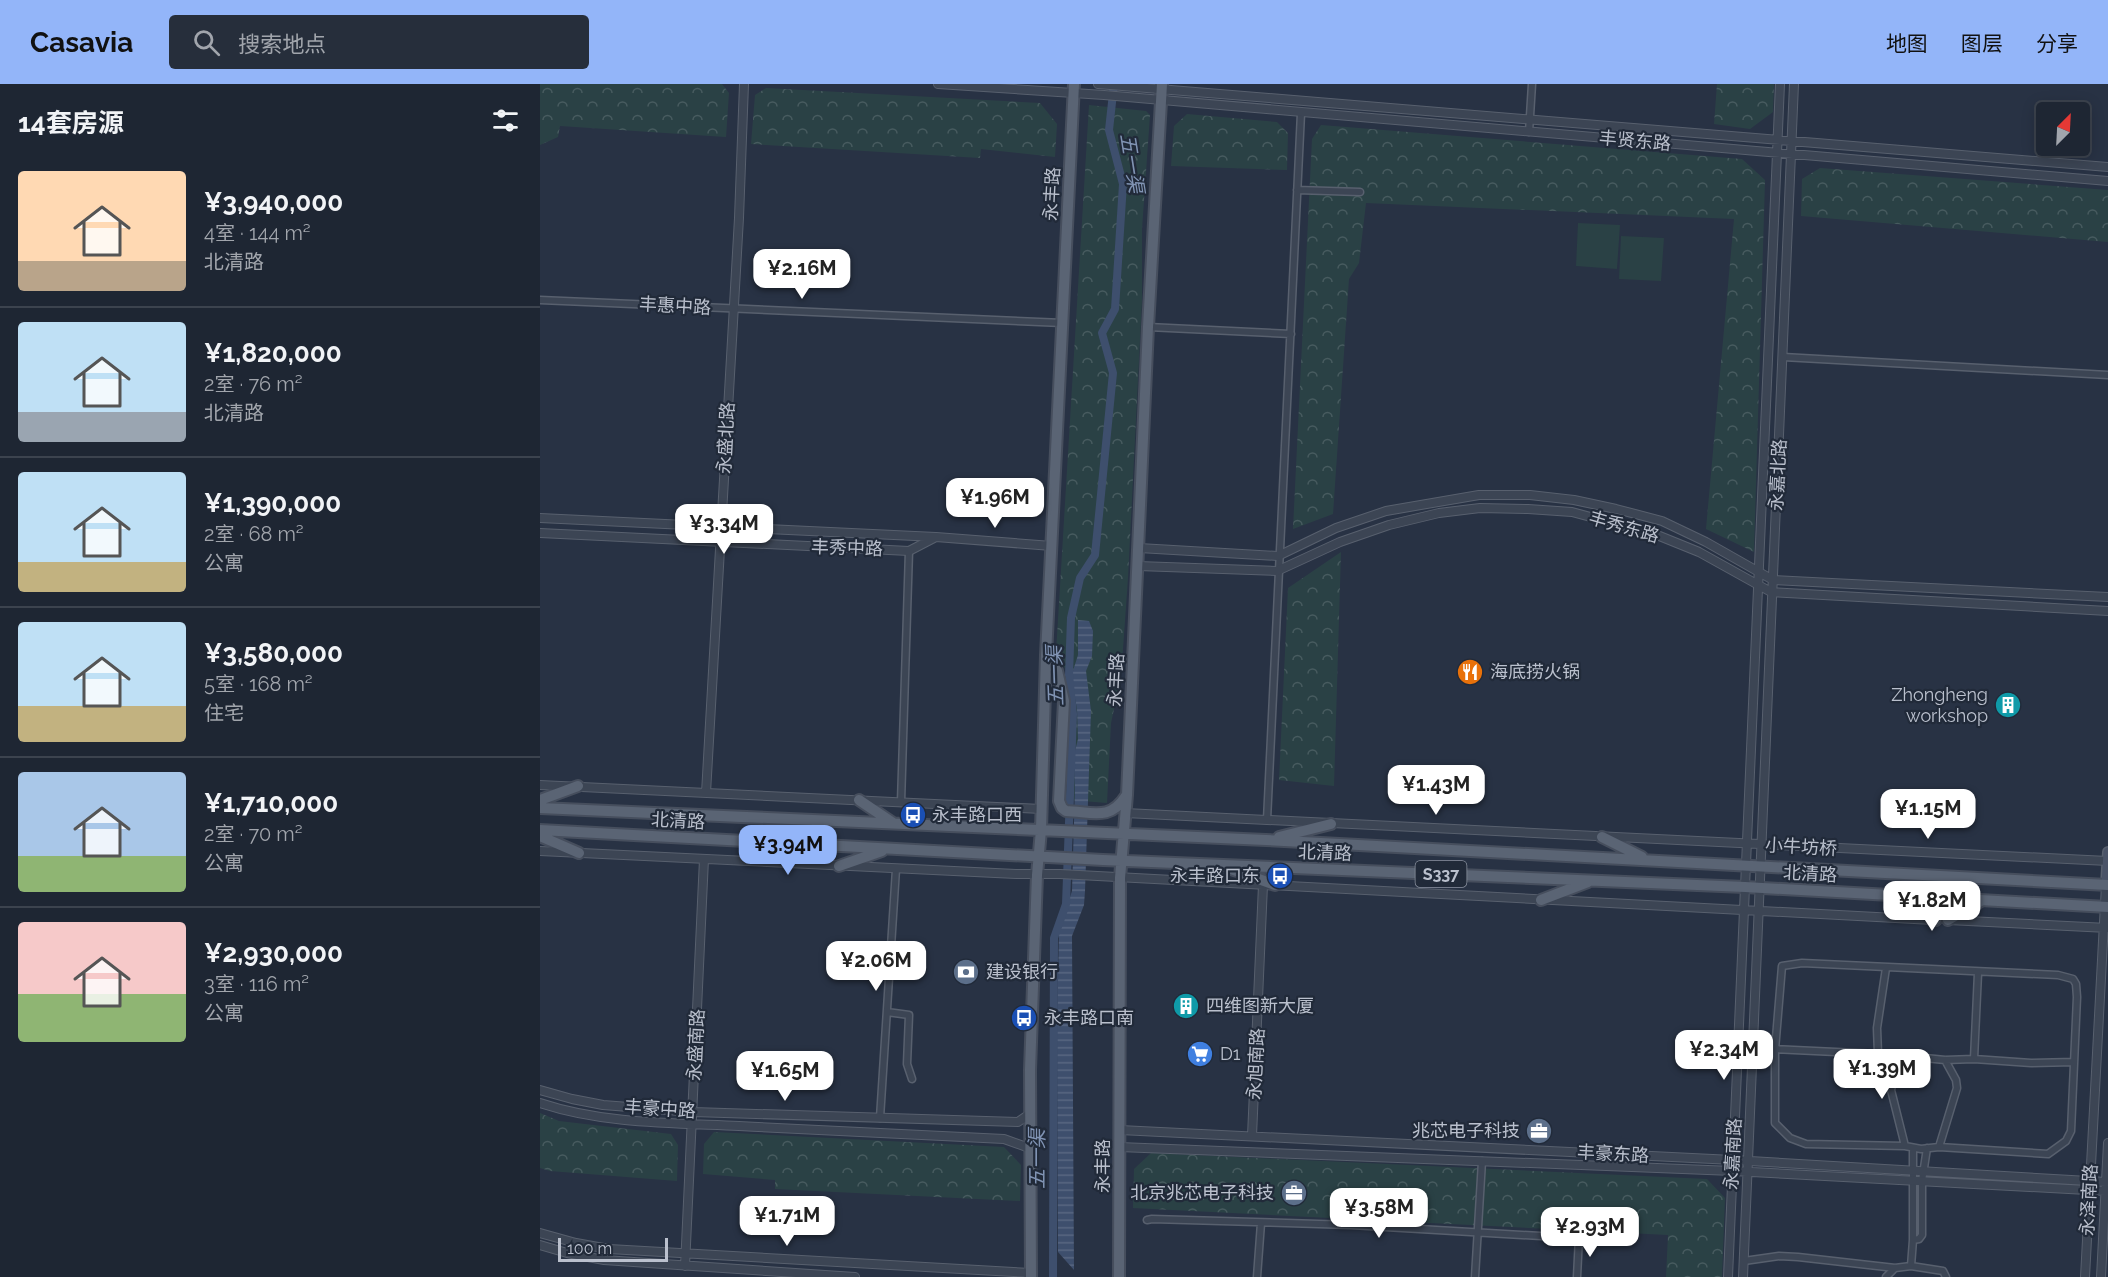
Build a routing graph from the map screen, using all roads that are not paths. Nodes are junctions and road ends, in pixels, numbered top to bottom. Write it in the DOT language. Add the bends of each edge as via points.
graph roads {
  1 [pos="744,84"];
  2 [pos="938,84"];
  3 [pos="1101,84"];
  4 [pos="1532,84"];
  5 [pos="1780,84"];
  6 [pos="1794,84"];
  7 [pos="1074,88"];
  8 [pos="1162,91"];
  9 [pos="1301,113"];
  10 [pos="1530,118"];
  11 [pos="1529,132"];
  12 [pos="1778,139"];
  13 [pos="1791,140"];
  14 [pos="1777,152"];
  15 [pos="1791,153"];
  16 [pos="2108,167"];
  17 [pos="2108,181"];
  18 [pos="1297,190"];
  19 [pos="1360,192"];
  20 [pos="540,300"];
  21 [pos="734,309"];
  22 [pos="1063,323"];
  23 [pos="1148,327"];
  24 [pos="1291,334"];
  25 [pos="1783,357"];
  26 [pos="2108,375"];
  27 [pos="540,518"];
  28 [pos="722,527"];
  29 [pos="540,533"];
  30 [pos="936,537"];
  31 [pos="721,542"];
  32 [pos="1052,546"];
  33 [pos="1139,548"];
  34 [pos="909,550"];
  35 [pos="1278,556"];
  36 [pos="1138,566"];
  37 [pos="1277,571"];
  38 [pos="1760,574"];
  39 [pos="1773,579"];
  40 [pos="1759,587"];
  41 [pos="1771,592"];
  42 [pos="2108,597"];
  43 [pos="2108,611"];
  44 [pos="1046,656"];
  45 [pos="540,785"];
  46 [pos="578,786"];
  47 [pos="706,793"];
  48 [pos="1127,795"];
  49 [pos="540,800"];
  50 [pos="859,800"];
  51 [pos="901,802"];
  52 [pos="540,808"];
  53 [pos="1041,809"];
  54 [pos="1125,813"];
  55 [pos="1267,820"];
  56 [pos="893,824"];
  57 [pos="1331,824"];
  58 [pos="540,830"];
  59 [pos="1041,830"];
  60 [pos="1123,833"];
  61 [pos="540,836"];
  62 [pos="1602,837"];
  63 [pos="1266,840"];
  64 [pos="1746,844"];
  65 [pos="1761,845"];
  66 [pos="889,849"];
  67 [pos="540,851"];
  68 [pos="2108,852"];
  69 [pos="579,853"];
  70 [pos="1039,857"];
  71 [pos="704,859"];
  72 [pos="1648,860"];
  73 [pos="1122,861"];
  74 [pos="2108,861"];
  75 [pos="1222,865"];
  76 [pos="1745,865"];
  77 [pos="839,866"];
  78 [pos="1761,866"];
  79 [pos="896,869"];
  80 [pos="1037,874"];
  81 [pos="1120,878"];
  82 [pos="1594,880"];
  83 [pos="1263,885"];
  84 [pos="1275,885"];
  85 [pos="2107,885"];
  86 [pos="1745,886"];
  87 [pos="1760,887"];
  88 [pos="1891,895"];
  89 [pos="1541,900"];
  90 [pos="1983,900"];
  91 [pos="2107,907"];
  92 [pos="1744,910"];
  93 [pos="1759,911"];
  94 [pos="1942,920"];
  95 [pos="2106,928"];
  96 [pos="1886,968"];
  97 [pos="1978,973"];
  98 [pos="887,1012"];
  99 [pos="1753,1048"];
  100 [pos="1775,1050"];
  101 [pos="1878,1054"];
  102 [pos="1974,1059"];
  103 [pos="1904,1060"];
  104 [pos="1945,1060"];
  105 [pos="2074,1062"];
  106 [pos="912,1078"];
  107 [pos="540,1090"];
  108 [pos="540,1103"];
  109 [pos="693,1112"];
  110 [pos="1031,1113"];
  111 [pos="880,1118"];
  112 [pos="692,1124"];
  113 [pos="1120,1130"];
  114 [pos="1252,1136"];
  115 [pos="2108,1143"];
  116 [pos="1905,1146"];
  117 [pos="1119,1147"];
  118 [pos="1939,1147"];
  119 [pos="1913,1148"];
  120 [pos="1927,1148"];
  121 [pos="1032,1149"];
  122 [pos="1733,1160"];
  123 [pos="1482,1161"];
  124 [pos="1748,1161"];
  125 [pos="1733,1171"];
  126 [pos="1912,1171"];
  127 [pos="1747,1172"];
  128 [pos="1924,1172"];
  129 [pos="1918,1181"];
  130 [pos="2090,1181"];
  131 [pos="2106,1182"];
  132 [pos="2090,1191"];
  133 [pos="2105,1191"];
  134 [pos="1147,1220"];
  135 [pos="1261,1223"];
  136 [pos="1478,1232"];
  137 [pos="540,1233"];
  138 [pos="1580,1238"];
  139 [pos="1609,1240"];
  140 [pos="1913,1240"];
  141 [pos="540,1245"];
  142 [pos="686,1254"];
  143 [pos="1744,1261"];
  144 [pos="685,1266"];
  145 [pos="1911,1266"];
  146 [pos="1895,1268"];
  147 [pos="1031,1275"];
  148 [pos="855,1277"];
  149 [pos="1119,1277"];
  150 [pos="1257,1277"];
  151 [pos="1475,1277"];
  152 [pos="1577,1277"];
  153 [pos="1728,1277"];
  154 [pos="1743,1277"];
  155 [pos="1886,1277"];
  156 [pos="1946,1277"];
  157 [pos="2085,1277"];
  158 [pos="2101,1277"];
  1 -- 21 [label="street, 永盛北路"];
  2 -- 7 [label="street"];
  3 -- 8 [label="street"];
  4 -- 10 [label="street"];
  5 -- 12 [label="street, 永嘉北路"];
  6 -- 13 [label="street, 永嘉北路"];
  7 -- 8 [label="street" via="1131,98"];
  7 -- 22 [label="main road, 永丰路"];
  8 -- 9 [label="street, 丰贤东路"];
  8 -- 10 [label="street, 丰贤东路"];
  8 -- 23 [label="main road, 永丰路"];
  9 -- 11 [label="street, 丰贤东路"];
  9 -- 18 [label="street"];
  10 -- 11 [label="street"];
  10 -- 12 [label="street, 丰贤东路"];
  11 -- 14 [label="street, 丰贤东路"];
  12 -- 13 [label="street, 丰贤东路"];
  12 -- 14 [label="street, 永嘉北路"];
  13 -- 15 [label="street, 永嘉北路"];
  13 -- 16 [label="street, 丰贤东路"];
  14 -- 15 [label="street, 丰贤东路"];
  14 -- 38 [label="street, 永嘉北路"];
  15 -- 17 [label="street, 丰贤东路"];
  15 -- 25 [label="street, 永嘉北路"];
  18 -- 19 [label="street"];
  18 -- 24 [label="street"];
  20 -- 21 [label="street, 丰惠中路"];
  21 -- 22 [label="street, 丰惠中路"];
  21 -- 28 [label="street, 永盛北路"];
  22 -- 32 [label="main road, 永丰路"];
  23 -- 24 [label="street"];
  23 -- 33 [label="main road, 永丰路"];
  24 -- 35 [label="street"];
  25 -- 26 [label="street"];
  25 -- 39 [label="street, 永嘉北路"];
  27 -- 28 [label="street, 丰秀中路"];
  28 -- 30 [label="street, 丰秀中路"];
  28 -- 31 [label="street, 永盛北路"];
  29 -- 31 [label="street, 丰秀中路"];
  30 -- 32 [label="street, 丰秀中路"];
  30 -- 34 [label="street, 丰秀中路"];
  31 -- 34 [label="street, 丰秀中路"];
  31 -- 47 [label="street, 永盛北路"];
  32 -- 44 [label="main road, 永丰路"];
  33 -- 35 [label="street, 丰秀东路"];
  33 -- 36 [label="main road, 永丰路"];
  34 -- 51 [label="street"];
  35 -- 37 [label="street"];
  35 -- 38 [label="street, 丰秀东路" via="1336,528 1386,511 1479,495 1530,495 1574,500 1662,521"];
  36 -- 37 [label="street, 丰秀东路"];
  36 -- 48 [label="main road, 永丰路"];
  37 -- 40 [label="street, 丰秀东路" via="1389,525 1480,508 1528,509 1572,512 1657,535 1700,552"];
  37 -- 55 [label="street"];
  38 -- 39 [label="street, 丰秀东路"];
  38 -- 40 [label="street, 永嘉北路"];
  39 -- 41 [label="street, 永嘉北路"];
  39 -- 42 [label="street, 丰秀东路"];
  40 -- 41 [label="street, 丰秀东路"];
  40 -- 64 [label="street, 永嘉北路"];
  41 -- 43 [label="street, 丰秀东路"];
  41 -- 65 [label="street, 永嘉北路"];
  44 -- 48 [label="main road" via="1057,671 1064,701 1059,801 1062,808 1112,812"];
  44 -- 53 [label="main road, 永丰路"];
  45 -- 46 [label="street, 北清路"];
  46 -- 47 [label="street, 北清路"];
  46 -- 49 [label="main road"];
  47 -- 50 [label="street, 北清路"];
  48 -- 54 [label="main road, 永丰路"];
  50 -- 51 [label="street, 北清路"];
  50 -- 56 [label="main road"];
  51 -- 53 [label="street, 北清路"];
  52 -- 56 [label="main road, 北清路 / S337"];
  53 -- 59 [label="main road, 永丰路"];
  54 -- 55 [label="street, 北清路"];
  54 -- 60 [label="main road, 永丰路"];
  55 -- 57 [label="street, 北清路"];
  56 -- 59 [label="main road, 北清路 / S337"];
  57 -- 62 [label="street, 北清路"];
  57 -- 63 [label="main road"];
  58 -- 66 [label="main road, 北清路"];
  59 -- 60 [label="main road, 北清路 / S337"];
  59 -- 70 [label="main road, 永丰路"];
  60 -- 63 [label="main road, 北清路 / S337"];
  60 -- 73 [label="main road, 永丰路"];
  61 -- 69 [label="main road"];
  62 -- 64 [label="street, 北清路"];
  62 -- 72 [label="main road"];
  63 -- 72 [label="main road, 北清路 / S337"];
  64 -- 65 [label="street, 小牛坊桥"];
  64 -- 76 [label="street, 永嘉北路"];
  65 -- 74 [label="street, 小牛坊桥"];
  65 -- 78 [label="street, 永嘉北路"];
  66 -- 70 [label="main road, 北清路"];
  66 -- 77 [label="main road"];
  67 -- 69 [label="street, 北清路"];
  68 -- 74 [label="main road"];
  69 -- 71 [label="street, 北清路"];
  70 -- 73 [label="main road, 北清路"];
  70 -- 80 [label="main road, 永丰路"];
  71 -- 77 [label="street, 北清路"];
  71 -- 109 [label="street, 永盛南路"];
  72 -- 76 [label="main road, 北清路 / S337"];
  73 -- 75 [label="main road, 北清路 / S337"];
  73 -- 81 [label="main road, 永丰路"];
  74 -- 85 [label="main road"];
  75 -- 82 [label="main road, 北清路 / S337"];
  75 -- 84 [label="main road"];
  76 -- 78 [label="main road, 北清路 / S337"];
  76 -- 86 [label="street, 永嘉北路"];
  77 -- 79 [label="street, 北清路"];
  78 -- 85 [label="main road, 北清路 / S337"];
  78 -- 87 [label="street, 永嘉北路"];
  79 -- 80 [label="street, 北清路"];
  79 -- 98 [label="street"];
  80 -- 81 [label="street, 北清路"];
  80 -- 110 [label="main road, 永丰路"];
  81 -- 83 [label="street, 北清路"];
  81 -- 113 [label="main road, 永丰路"];
  82 -- 86 [label="main road, 北清路 / S337"];
  82 -- 89 [label="main road"];
  83 -- 84 [label="street, 北清路"];
  83 -- 114 [label="street, 永旭南路"];
  84 -- 89 [label="street, 北清路"];
  85 -- 91 [label="street, 永泽南路"];
  86 -- 87 [label="main road, 北清路 / S337"];
  86 -- 92 [label="street, 永嘉南路"];
  87 -- 88 [label="main road, 北清路 / S337"];
  87 -- 93 [label="street, 永嘉南路"];
  88 -- 90 [label="main road, 北清路 / S337"];
  88 -- 94 [label="main road"];
  89 -- 92 [label="street, 北清路"];
  90 -- 91 [label="main road, 北清路 / S337"];
  90 -- 94 [label="main road"];
  91 -- 95 [label="street, 永泽南路"];
  92 -- 93 [label="street, 北清路"];
  92 -- 122 [label="street, 永嘉南路"];
  93 -- 94 [label="street, 北清路"];
  93 -- 99 [label="street, 永嘉南路"];
  94 -- 95 [label="street, 北清路"];
  95 -- 130 [label="street, 永泽南路"];
  96 -- 97 [label="street"];
  96 -- 100 [label="street" via="1802,963 1782,966"];
  96 -- 101 [label="street"];
  97 -- 102 [label="street"];
  97 -- 105 [label="street" via="2058,975 2073,979 2077,997"];
  98 -- 106 [label="street" via="909,1015 908,1064"];
  98 -- 111 [label="street"];
  99 -- 100 [label="street"];
  99 -- 124 [label="street, 永嘉南路"];
  100 -- 101 [label="street"];
  100 -- 116 [label="street" via="1775,1123 1790,1138 1806,1144"];
  101 -- 103 [label="street"];
  102 -- 104 [label="street"];
  102 -- 105 [label="street"];
  103 -- 104 [label="street"];
  103 -- 116 [label="street" via="1891,1090"];
  104 -- 118 [label="street" via="1957,1088"];
  105 -- 118 [label="street" via="2072,1131 2066,1141 2048,1154"];
  107 -- 109 [label="street, 丰豪中路" via="603,1105"];
  108 -- 112 [label="street, 丰豪中路" via="603,1118"];
  109 -- 111 [label="street, 丰豪中路"];
  109 -- 112 [label="street, 永盛南路"];
  110 -- 111 [label="street, 丰豪中路" via="1018,1122"];
  110 -- 121 [label="main road, 永丰路"];
  112 -- 121 [label="street, 丰豪中路" via="1004,1139"];
  112 -- 142 [label="street, 永盛南路"];
  113 -- 114 [label="street, 丰豪东路"];
  113 -- 117 [label="main road, 永丰路"];
  114 -- 122 [label="street, 丰豪东路"];
  115 -- 131 [label="street, 永泽南路"];
  116 -- 119 [label="street"];
  117 -- 123 [label="street, 丰豪东路"];
  117 -- 149 [label="main road, 永丰路"];
  118 -- 120 [label="street"];
  119 -- 120 [label="street"];
  119 -- 126 [label="street"];
  120 -- 128 [label="street"];
  121 -- 147 [label="main road, 永丰路"];
  122 -- 124 [label="street, 丰豪东路"];
  122 -- 125 [label="street, 永嘉南路"];
  123 -- 125 [label="street, 丰豪东路"];
  123 -- 136 [label="street"];
  124 -- 126 [label="street, 丰豪东路"];
  124 -- 127 [label="street, 永嘉南路"];
  125 -- 127 [label="street, 丰豪东路"];
  125 -- 153 [label="street, 永嘉南路"];
  126 -- 128 [label="street, 丰豪东路"];
  126 -- 129 [label="street"];
  127 -- 129 [label="street, 丰豪东路"];
  127 -- 143 [label="street, 永嘉南路"];
  128 -- 129 [label="street"];
  128 -- 130 [label="street, 丰豪东路"];
  129 -- 132 [label="street, 丰豪东路"];
  129 -- 140 [label="street"];
  129 -- 140 [label="street" via="1922,1235"];
  130 -- 131 [label="street, 丰豪东路"];
  130 -- 132 [label="street, 永泽南路"];
  131 -- 133 [label="street, 永泽南路"];
  132 -- 133 [label="street, 丰豪东路"];
  132 -- 157 [label="street, 永泽南路"];
  133 -- 158 [label="street, 永泽南路"];
  134 -- 135 [label="street"];
  135 -- 136 [label="street"];
  135 -- 150 [label="street"];
  136 -- 138 [label="street"];
  136 -- 151 [label="street"];
  137 -- 142 [label="street" via="609,1249"];
  138 -- 139 [label="street"];
  138 -- 152 [label="street"];
  140 -- 145 [label="street"];
  141 -- 144 [label="street" via="604,1260"];
  142 -- 144 [label="street, 永盛南路"];
  142 -- 147 [label="street"];
  143 -- 146 [label="street" via="1779,1256"];
  143 -- 154 [label="street, 永嘉南路"];
  144 -- 148 [label="street"];
  145 -- 146 [label="street"];
  145 -- 156 [label="street" via="1943,1271"];
  146 -- 155 [label="street"];
}
